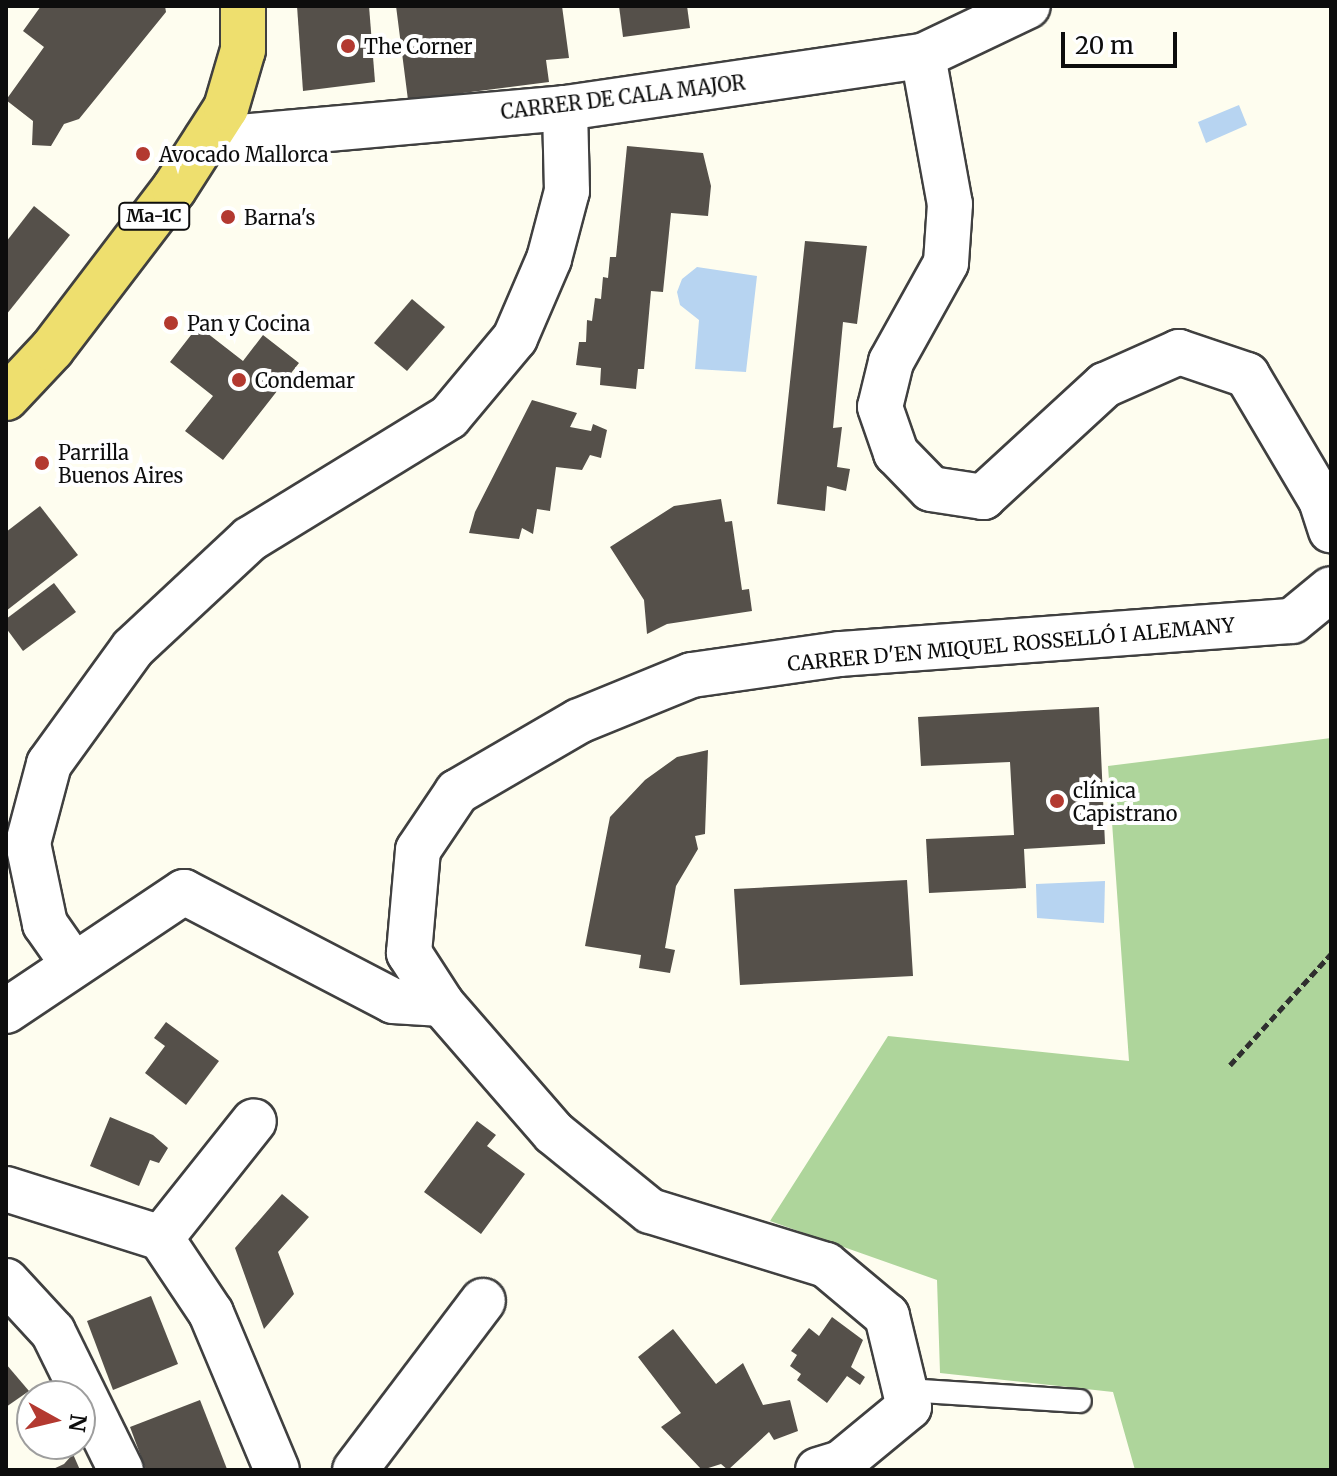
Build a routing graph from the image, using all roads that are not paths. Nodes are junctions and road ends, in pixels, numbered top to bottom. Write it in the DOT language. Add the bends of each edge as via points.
graph roads {
  1 [pos="243,6"];
  2 [pos="1028,6"];
  3 [pos="923,56"];
  4 [pos="565,108"];
  5 [pos="206,140"];
  6 [pos="6,398"];
  7 [pos="1331,530"];
  8 [pos="1331,589"];
  9 [pos="73,964"];
  10 [pos="442,1004"];
  11 [pos="6,1011"];
  12 [pos="254,1121"];
  13 [pos="6,1189"];
  14 [pos="161,1238"];
  15 [pos="6,1281"];
  16 [pos="483,1301"];
  17 [pos="905,1390"];
  18 [pos="1080,1401"];
  19 [pos="121,1470"];
  20 [pos="277,1470"];
  21 [pos="355,1470"];
  22 [pos="818,1470"];
  1 -- 5 [label="main road, Ma-1C" via="239,72 226,108"];
  2 -- 3 [label="street, CARRER DE CALA MAJOR"];
  3 -- 4 [label="street, CARRER DE CALA MAJOR"];
  3 -- 7 [label="street" via="950,204 946,263 897,350 880,407 896,453 931,489 983,497 1105,385 1179,352 1247,375 1321,500"];
  4 -- 5 [label="street, CARRER DE CALA MAJOR"];
  4 -- 9 [label="street" via="567,191 549,259 515,338 449,417 250,539 133,648 49,764 28,843 45,924"];
  5 -- 6 [label="main road, Ma-1C" via="52,349"];
  8 -- 10 [label="street, CARRER D'EN MIQUEL ROSSELLÓ I ALEMANY" via="1292,621 840,654 692,675 579,721 457,792 418,850 409,953"];
  9 -- 10 [label="street" via="184,892 393,1001"];
  9 -- 11 [label="street"];
  10 -- 17 [label="street, CARRER D'EN MIQUEL ROSSELLÓ I ALEMANY" via="554,1133 650,1211 826,1265 887,1316"];
  12 -- 14 [label="street"];
  13 -- 14 [label="street"];
  14 -- 20 [label="street" via="211,1313"];
  15 -- 19 [label="street" via="53,1332"];
  16 -- 21 [label="street"];
  17 -- 18 [label="lane"];
  17 -- 22 [label="street" via="909,1407 841,1463"];
}
